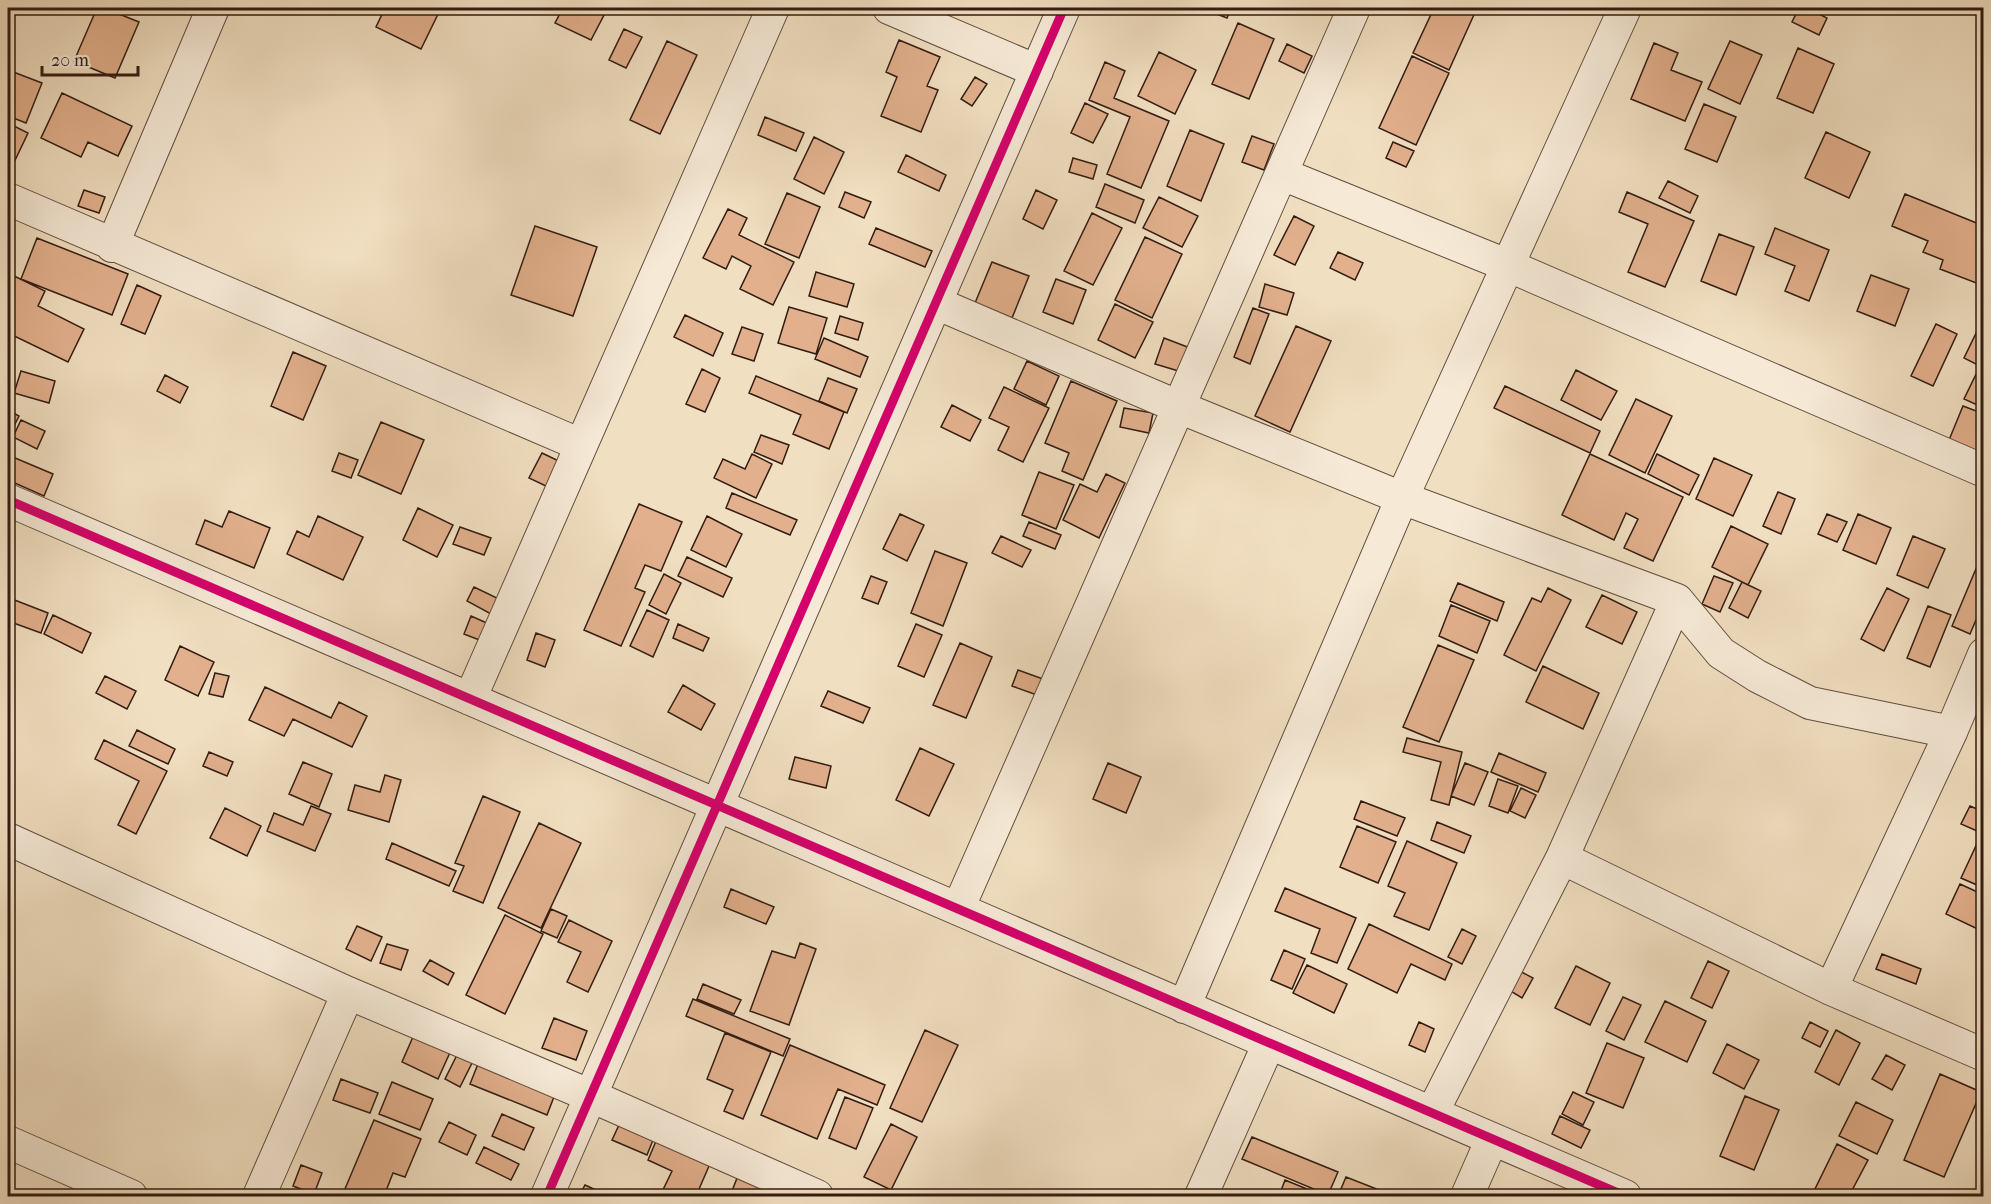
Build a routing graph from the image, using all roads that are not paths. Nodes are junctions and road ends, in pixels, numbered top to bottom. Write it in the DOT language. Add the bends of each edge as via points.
graph roads {
  1 [pos="213,8"];
  2 [pos="774,8"];
  3 [pos="889,8"];
  4 [pos="1064,8"];
  5 [pos="1354,8"];
  6 [pos="1625,8"];
  7 [pos="1037,71"];
  8 [pos="1282,174"];
  9 [pos="8,199"];
  10 [pos="112,246"];
  11 [pos="1509,266"];
  12 [pos="936,303"];
  13 [pos="1179,407"];
  14 [pos="581,445"];
  15 [pos="1983,471"];
  16 [pos="1402,498"];
  17 [pos="8,500"];
  18 [pos="1677,600"];
  19 [pos="1983,654"];
  20 [pos="470,699"];
  21 [pos="1951,732"];
  22 [pos="717,805"];
  23 [pos="8,839"];
  24 [pos="1562,858"];
  25 [pos="958,909"];
  26 [pos="1831,989"];
  27 [pos="348,993"];
  28 [pos="1184,1006"];
  29 [pos="1269,1043"];
  30 [pos="1983,1055"];
  31 [pos="591,1096"];
  32 [pos="1432,1113"];
  33 [pos="1492,1139"];
  34 [pos="8,1142"];
  35 [pos="131,1197"];
  36 [pos="259,1197"];
  37 [pos="547,1197"];
  38 [pos="817,1197"];
  39 [pos="1201,1197"];
  40 [pos="1467,1197"];
  41 [pos="1625,1197"];
  1 -- 10 [label="street"];
  2 -- 14 [label="street"];
  3 -- 7 [label="street"];
  4 -- 7 [label="street"];
  5 -- 8 [label="street"];
  6 -- 11 [label="street"];
  7 -- 12 [label="street"];
  8 -- 11 [label="street"];
  8 -- 13 [label="street"];
  9 -- 10 [label="street"];
  10 -- 14 [label="street"];
  11 -- 15 [label="street"];
  11 -- 16 [label="street"];
  12 -- 13 [label="street"];
  12 -- 22 [label="street"];
  13 -- 16 [label="street"];
  13 -- 25 [label="street"];
  14 -- 20 [label="street"];
  16 -- 18 [label="street"];
  16 -- 28 [label="street"];
  17 -- 20 [label="street"];
  18 -- 21 [label="street" via="1721,653 1810,703"];
  18 -- 24 [label="street"];
  19 -- 21 [label="street"];
  20 -- 22 [label="street"];
  21 -- 26 [label="street"];
  22 -- 25 [label="street"];
  22 -- 31 [label="street"];
  23 -- 27 [label="street"];
  24 -- 26 [label="street"];
  24 -- 32 [label="street"];
  25 -- 28 [label="street"];
  26 -- 30 [label="street"];
  27 -- 31 [label="street"];
  27 -- 36 [label="street"];
  28 -- 29 [label="street"];
  29 -- 32 [label="street"];
  29 -- 39 [label="street"];
  31 -- 37 [label="street"];
  31 -- 38 [label="street"];
  32 -- 33 [label="street"];
  33 -- 40 [label="street"];
  33 -- 41 [label="street"];
  34 -- 35 [label="street"];
}
